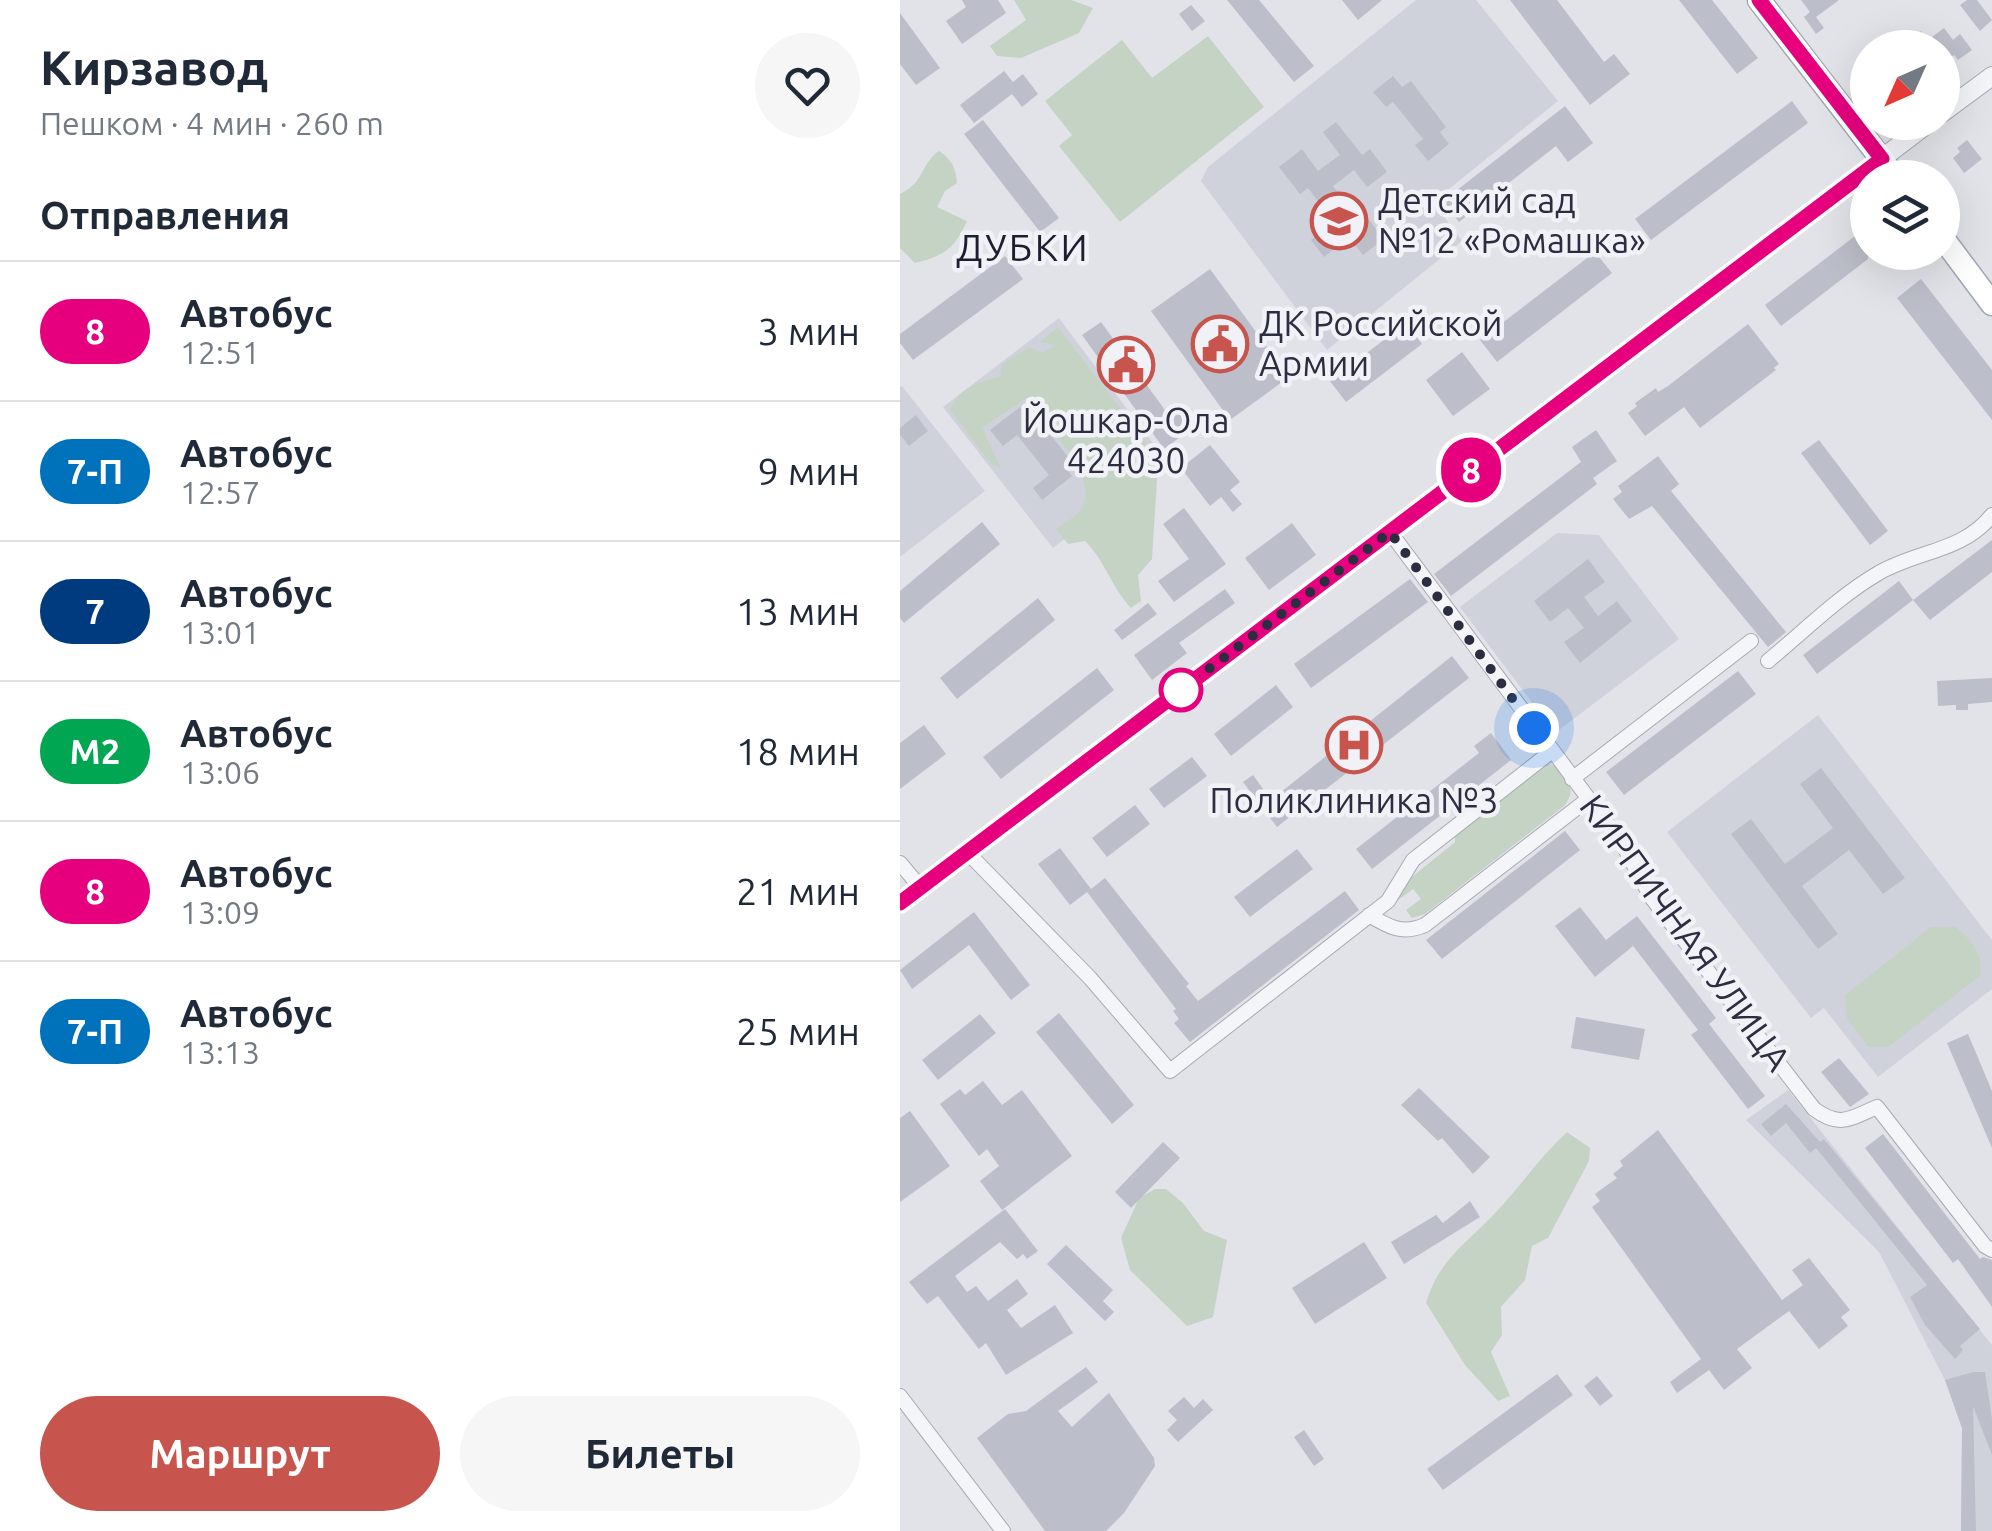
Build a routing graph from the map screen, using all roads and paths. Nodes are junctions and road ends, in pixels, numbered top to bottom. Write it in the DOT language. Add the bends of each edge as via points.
graph roads {
  1 [pos="1759,0"];
  2 [pos="1992,76"];
  3 [pos="1960,100"];
  4 [pos="1914,140"];
  5 [pos="1883,160"];
  6 [pos="1896,160"];
  7 [pos="1850,196"];
  8 [pos="1960,261"];
  9 [pos="1992,304"];
  10 [pos="1992,515"];
  11 [pos="1390,532"];
  12 [pos="1751,641"];
  13 [pos="1768,661"];
  14 [pos="1552,751"];
  15 [pos="1572,780"];
  16 [pos="1587,800"];
  17 [pos="967,852"];
  18 [pos="900,863"];
  19 [pos="921,888"];
  20 [pos="900,903"];
  21 [pos="1368,915"];
  22 [pos="1992,1250"];
  23 [pos="900,1396"];
  24 [pos="1003,1531"];
  1 -- 5 [label="main road"];
  2 -- 3 [label="street"];
  4 -- 6 [label="street"];
  7 -- 11 [label="street"];
  8 -- 9 [label="main road"];
  10 -- 13 [label="street" via="1956,546 1915,555 1876,574"];
  11 -- 14 [label="street"];
  11 -- 17 [label="street"];
  12 -- 15 [label="street, КИРПИЧНАЯ УЛИЦА"];
  14 -- 15 [label="street"];
  14 -- 21 [label="street" via="1413,860 1388,901"];
  15 -- 16 [label="street, КИРПИЧНАЯ УЛИЦА"];
  16 -- 21 [label="street" via="1425,925 1392,929"];
  16 -- 22 [label="street, КИРПИЧНАЯ УЛИЦА" via="1624,845 1651,897 1814,1108 1829,1120 1845,1121 1876,1107"];
  17 -- 19 [label="street"];
  17 -- 21 [label="street" via="1170,1071"];
  18 -- 19 [label="street"];
  19 -- 20 [label="street"];
  23 -- 24 [label="street"];
}
